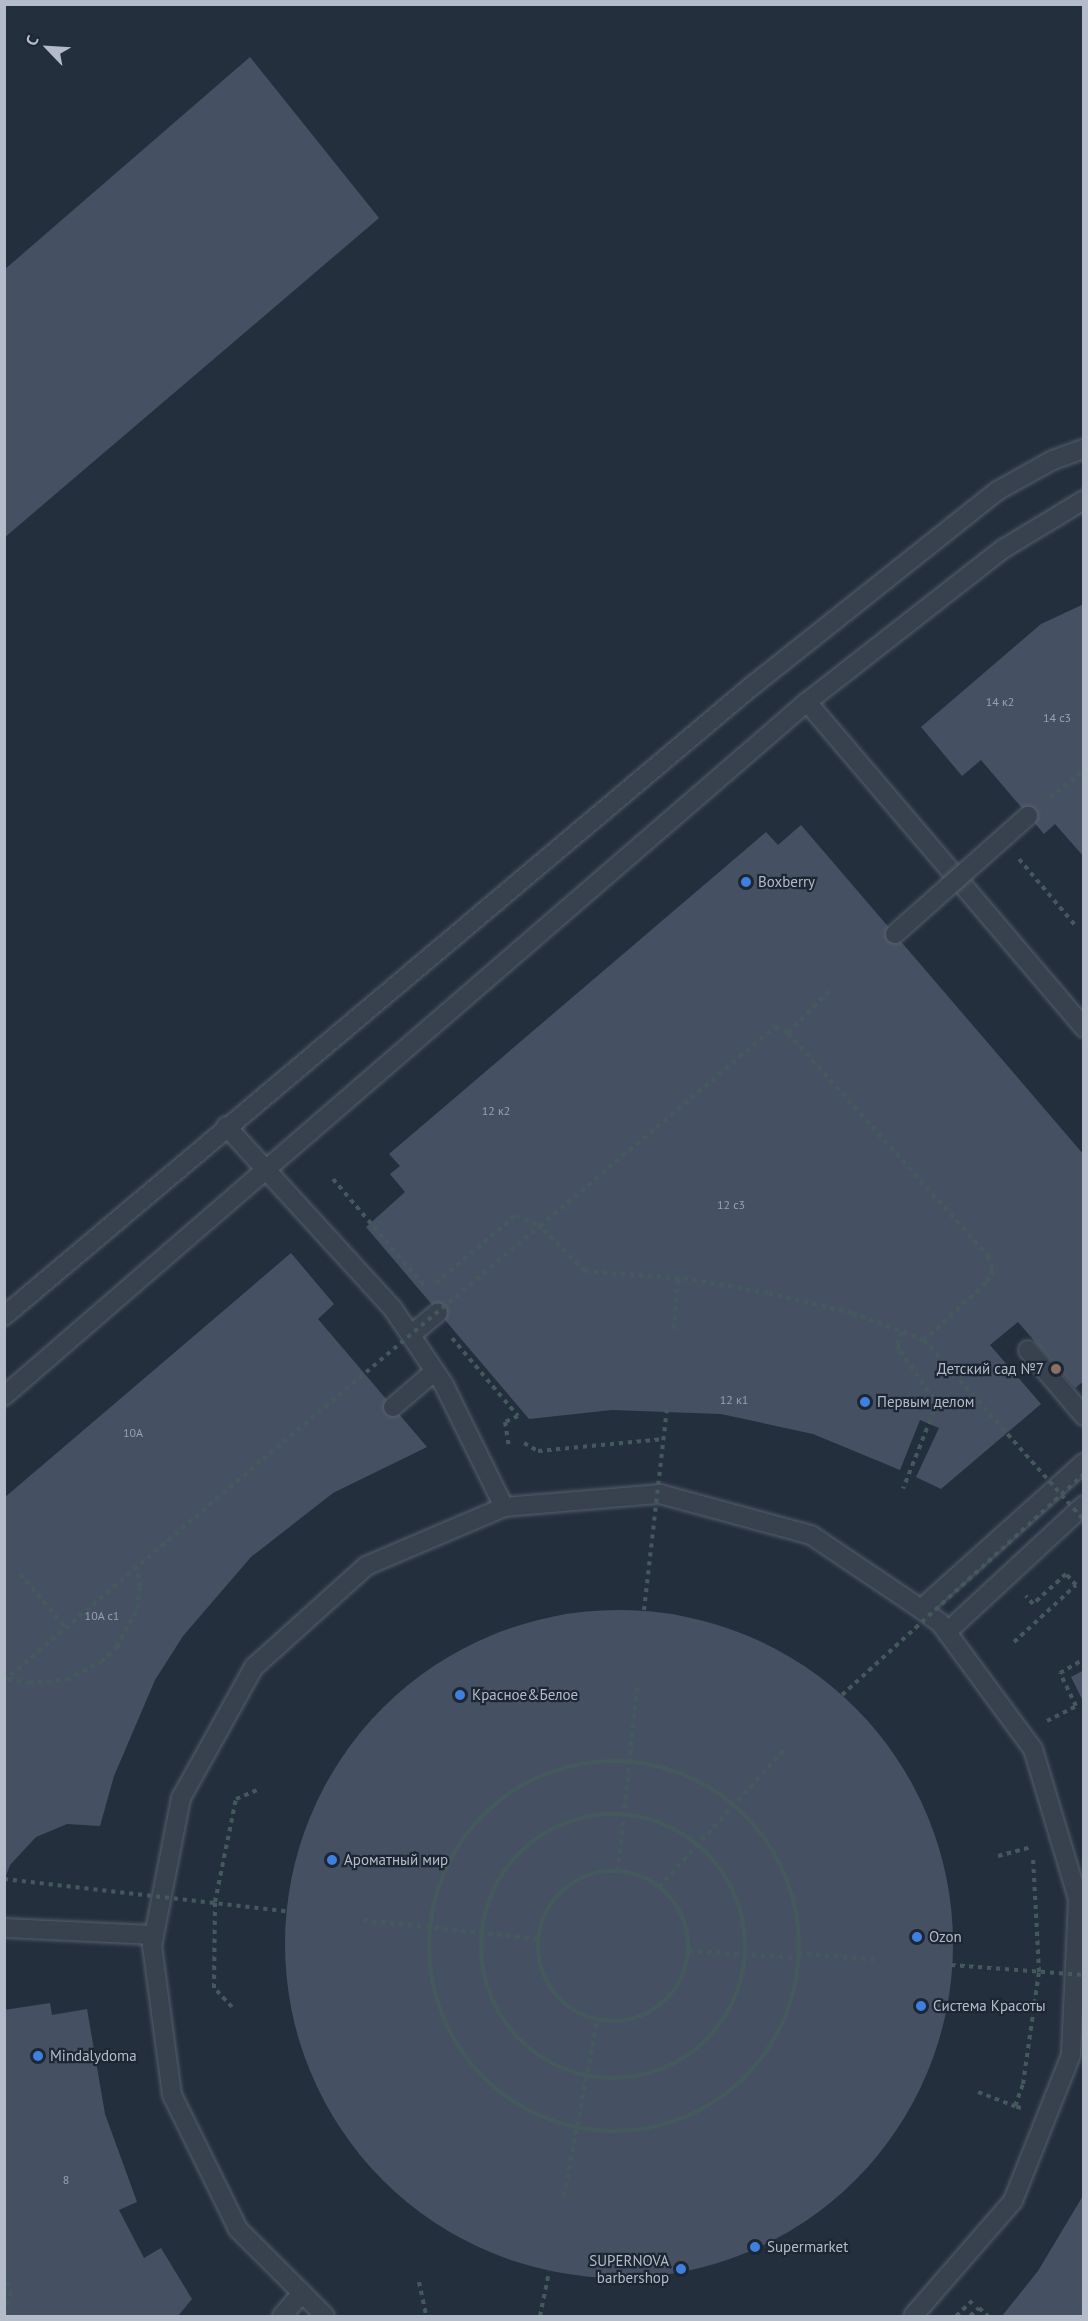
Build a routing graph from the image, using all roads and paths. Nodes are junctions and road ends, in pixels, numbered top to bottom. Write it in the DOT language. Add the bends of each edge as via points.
graph roads {
  1 [pos="1083,449"];
  2 [pos="1083,500"];
  3 [pos="807,702"];
  4 [pos="1083,770"];
  5 [pos="1029,816"];
  6 [pos="1002,840"];
  7 [pos="1075,925"];
  8 [pos="895,934"];
  9 [pos="833,987"];
  10 [pos="1083,1028"];
  11 [pos="788,1033"];
  12 [pos="226,1126"];
  13 [pos="265,1169"];
  14 [pos="333,1179"];
  15 [pos="540,1226"];
  16 [pos="678,1279"];
  17 [pos="4,1316"];
  18 [pos="438,1318"];
  19 [pos="674,1329"];
  20 [pos="902,1332"];
  21 [pos="411,1335"];
  22 [pos="449,1335"];
  23 [pos="924,1340"];
  24 [pos="1028,1350"];
  25 [pos="435,1371"];
  26 [pos="4,1396"];
  27 [pos="393,1407"];
  28 [pos="667,1409"];
  29 [pos="1083,1416"];
  30 [pos="664,1439"];
  31 [pos="524,1443"];
  32 [pos="509,1448"];
  33 [pos="1083,1463"];
  34 [pos="1083,1474"];
  35 [pos="903,1490"];
  36 [pos="1060,1494"];
  37 [pos="1083,1504"];
  38 [pos="504,1507"];
  39 [pos="1083,1520"];
  40 [pos="137,1568"];
  41 [pos="20,1574"];
  42 [pos="1066,1574"];
  43 [pos="644,1610"];
  44 [pos="921,1610"];
  45 [pos="66,1628"];
  46 [pos="947,1632"];
  47 [pos="1014,1642"];
  48 [pos="1083,1659"];
  49 [pos="6,1680"];
  50 [pos="637,1687"];
  51 [pos="842,1695"];
  52 [pos="1076,1706"];
  53 [pos="786,1748"];
  54 [pos="630,1762"];
  55 [pos="260,1789"];
  56 [pos="731,1803"];
  57 [pos="624,1815"];
  58 [pos="696,1844"];
  59 [pos="1032,1847"];
  60 [pos="998,1856"];
  61 [pos="618,1871"];
  62 [pos="1035,1873"];
  63 [pos="4,1879"];
  64 [pos="659,1887"];
  65 [pos="214,1902"];
  66 [pos="286,1911"];
  67 [pos="363,1920"];
  68 [pos="4,1928"];
  69 [pos="430,1929"];
  70 [pos="482,1934"];
  71 [pos="154,1935"];
  72 [pos="538,1939"];
  73 [pos="689,1951"];
  74 [pos="745,1955"];
  75 [pos="797,1956"];
  76 [pos="876,1959"];
  77 [pos="951,1965"];
  78 [pos="1039,1972"];
  79 [pos="1083,1975"];
  80 [pos="232,2007"];
  81 [pos="597,2021"];
  82 [pos="588,2075"];
  83 [pos="1023,2084"];
  84 [pos="978,2092"];
  85 [pos="1015,2106"];
  86 [pos="579,2128"];
  87 [pos="564,2196"];
  88 [pos="549,2272"];
  89 [pos="4,2274"];
  90 [pos="419,2282"];
  91 [pos="302,2293"];
  92 [pos="975,2298"];
  93 [pos="5,2316"];
  94 [pos="282,2316"];
  95 [pos="325,2316"];
  96 [pos="426,2316"];
  97 [pos="540,2316"];
  98 [pos="913,2316"];
  99 [pos="957,2316"];
  100 [pos="970,2316"];
  101 [pos="988,2316"];
  1 -- 12 [label="lane" via="1053,460 997,491 752,686"];
  2 -- 3 [label="lane" via="1003,549"];
  3 -- 10 [label="lane"];
  3 -- 13 [label="lane"];
  4 -- 5 [label="path"];
  5 -- 6 [label="lane, bridge"];
  6 -- 7 [label="path"];
  6 -- 8 [label="lane, bridge"];
  9 -- 11 [label="path"];
  11 -- 15 [label="path" via="775,1027 764,1033"];
  11 -- 23 [label="path" via="988,1256 993,1270 986,1283"];
  12 -- 13 [label="lane"];
  12 -- 17 [label="lane"];
  13 -- 21 [label="lane" via="393,1309"];
  13 -- 26 [label="lane"];
  14 -- 15 [label="path" via="428,1290 516,1215"];
  15 -- 16 [label="path" via="585,1271"];
  15 -- 18 [label="path, bridge"];
  16 -- 19 [label="path"];
  16 -- 20 [label="path" via="779,1295 852,1313"];
  18 -- 21 [label="lane"];
  18 -- 21 [label="path, bridge"];
  20 -- 23 [label="path"];
  20 -- 35 [label="path" via="897,1346 937,1403"];
  21 -- 25 [label="lane"];
  21 -- 40 [label="path, bridge"];
  22 -- 32 [label="path" via="518,1416 505,1422"];
  23 -- 36 [label="path, bridge"];
  24 -- 29 [label="lane"];
  25 -- 27 [label="lane"];
  25 -- 38 [label="lane"];
  28 -- 30 [label="path, bridge"];
  30 -- 31 [label="path" via="538,1451"];
  30 -- 43 [label="path, bridge"];
  33 -- 44 [label="lane"];
  34 -- 36 [label="path, bridge"];
  36 -- 39 [label="path, bridge"];
  36 -- 51 [label="path, bridge"];
  37 -- 46 [label="lane"];
  38 -- 44 [label="lane" via="660,1494 811,1535"];
  38 -- 71 [label="lane" via="366,1566 255,1667 181,1798"];
  40 -- 45 [label="path"];
  40 -- 49 [label="path" via="140,1587 136,1609 117,1647 101,1662 67,1680"];
  41 -- 45 [label="path"];
  42 -- 47 [label="path" via="1076,1585"];
  44 -- 46 [label="lane"];
  45 -- 49 [label="path"];
  46 -- 98 [label="lane" via="1033,1749 1078,1899 1071,2055 1013,2200"];
  48 -- 52 [label="path" via="1060,1674"];
  50 -- 54 [label="path"];
  53 -- 56 [label="path"];
  54 -- 56 [label="path" via="672,1770"];
  54 -- 57 [label="path"];
  54 -- 69 [label="path" via="576,1765 546,1774 491,1808 450,1858 438,1888"];
  55 -- 65 [label="path" via="236,1799"];
  56 -- 58 [label="path"];
  56 -- 75 [label="path" via="771,1849 785,1877 795,1908"];
  57 -- 58 [label="path" via="662,1823"];
  57 -- 61 [label="path"];
  57 -- 70 [label="path" via="581,1818 555,1827 532,1842 512,1861 497,1884"];
  58 -- 64 [label="path"];
  58 -- 74 [label="path" via="725,1875 737,1900 744,1927"];
  59 -- 60 [label="path"];
  61 -- 64 [label="path" via="648,1879"];
  61 -- 72 [label="path" via="586,1876 567,1886 552,1901"];
  62 -- 78 [label="path"];
  63 -- 65 [label="path, bridge"];
  64 -- 73 [label="path" via="679,1909"];
  65 -- 66 [label="path, bridge"];
  65 -- 80 [label="path" via="214,1988"];
  67 -- 69 [label="path"];
  68 -- 71 [label="lane"];
  69 -- 70 [label="path"];
  69 -- 86 [label="path" via="432,1984 442,2015 462,2052 499,2092 517,2104 555,2122"];
  70 -- 72 [label="path"];
  70 -- 82 [label="path" via="483,1965 502,2016 540,2056"];
  71 -- 91 [label="lane" via="152,1946 172,2095 238,2229"];
  72 -- 81 [label="path" via="539,1963 546,1983 560,2001"];
  73 -- 74 [label="path"];
  73 -- 81 [label="path" via="674,1992 659,2007 619,2022"];
  74 -- 75 [label="path"];
  74 -- 82 [label="path" via="730,2007 695,2050 646,2074 619,2078"];
  75 -- 76 [label="path"];
  75 -- 86 [label="path" via="789,2004 777,2034 736,2084 682,2118 651,2128"];
  77 -- 78 [label="path, bridge"];
  78 -- 79 [label="path, bridge"];
  78 -- 83 [label="path"];
  81 -- 82 [label="path"];
  82 -- 86 [label="path"];
  84 -- 85 [label="path"];
  86 -- 87 [label="path"];
  88 -- 97 [label="path"];
  89 -- 93 [label="path" via="11,2292"];
  90 -- 96 [label="path"];
  91 -- 94 [label="lane"];
  91 -- 95 [label="lane"];
  92 -- 99 [label="path"];
  100 -- 101 [label="path" via="979,2308"];
}
